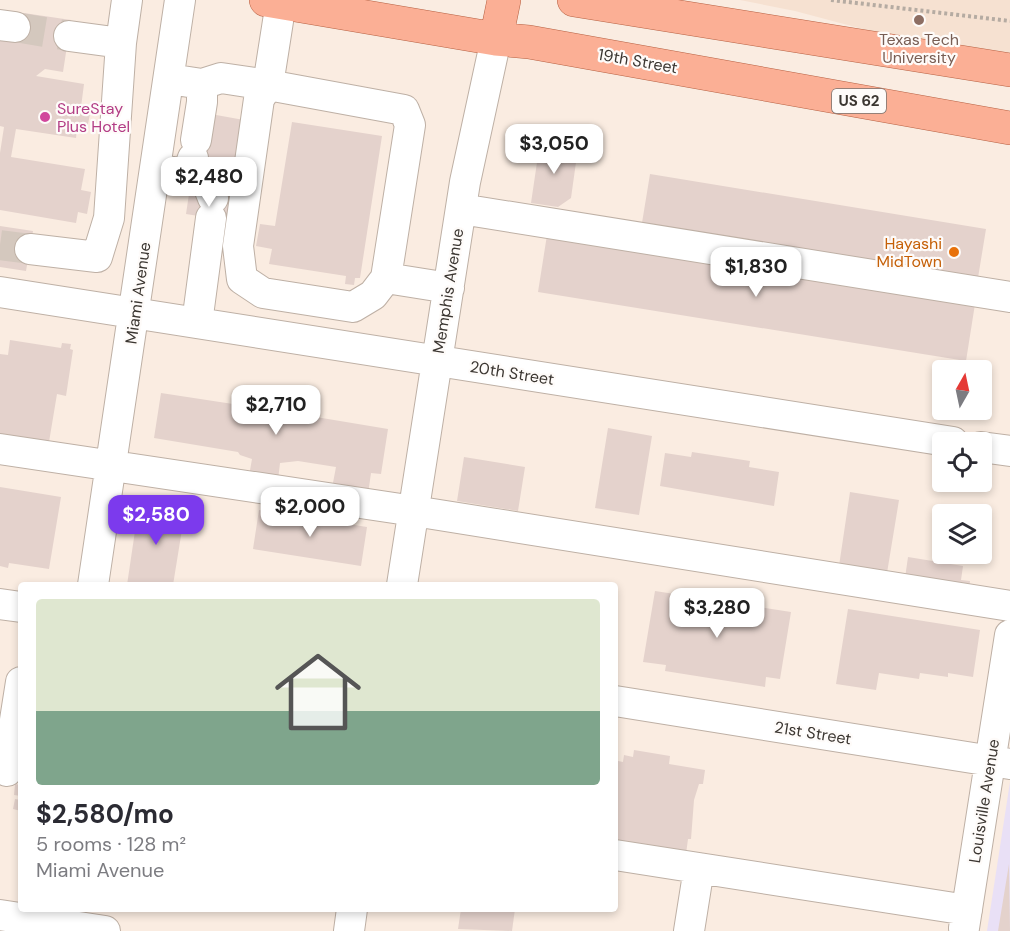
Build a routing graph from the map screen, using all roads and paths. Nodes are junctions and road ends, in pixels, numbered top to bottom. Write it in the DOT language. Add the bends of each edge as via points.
graph roads {
  1 [pos="127,0"];
  2 [pos="180,0"];
  3 [pos="504,0"];
  4 [pos="574,0"];
  5 [pos="831,0"];
  6 [pos="273,1"];
  7 [pos="1010,21"];
  8 [pos="69,36"];
  9 [pos="496,39"];
  10 [pos="121,43"];
  11 [pos="1010,70"];
  12 [pos="169,79"];
  13 [pos="202,84"];
  14 [pos="268,86"];
  15 [pos="1010,128"];
  16 [pos="193,155"];
  17 [pos="156,170"];
  18 [pos="461,209"];
  19 [pos="109,218"];
  20 [pos="148,224"];
  21 [pos="30,249"];
  22 [pos="386,278"];
  23 [pos="449,288"];
  24 [pos="0,292"];
  25 [pos="262,293"];
  26 [pos="1010,297"];
  27 [pos="135,313"];
  28 [pos="197,323"];
  29 [pos="256,332"];
  30 [pos="437,361"];
  31 [pos="932,439"];
  32 [pos="0,449"];
  33 [pos="992,449"];
  34 [pos="1010,452"];
  35 [pos="111,467"];
  36 [pos="414,511"];
  37 [pos="93,582"];
  38 [pos="402,582"];
  39 [pos="0,604"];
  40 [pos="1010,606"];
  41 [pos="18,607"];
  42 [pos="1010,635"];
  43 [pos="618,701"];
  44 [pos="18,704"];
  45 [pos="1000,762"];
  46 [pos="9,772"];
  47 [pos="618,855"];
  48 [pos="699,868"];
  49 [pos="352,912"];
  50 [pos="0,915"];
  51 [pos="966,921"];
  52 [pos="96,930"];
  53 [pos="349,931"];
  54 [pos="688,931"];
  1 -- 10 [label="street"];
  2 -- 12 [label="street, Miami Avenue"];
  3 -- 9 [label="main road, Memphis Avenue"];
  4 -- 11 [label="main road"];
  5 -- 7 [label="path"];
  6 -- 9 [label="main road, 19th Street / US 62"];
  6 -- 14 [label="street"];
  8 -- 10 [label="street"];
  9 -- 15 [label="main road, 19th Street / US 62"];
  9 -- 18 [label="street, Memphis Avenue"];
  10 -- 19 [label="street"];
  12 -- 13 [label="street"];
  12 -- 17 [label="street, Miami Avenue"];
  13 -- 14 [label="street" via="221,78"];
  13 -- 16 [label="street"];
  14 -- 22 [label="street" via="404,110 410,124"];
  14 -- 25 [label="street" via="259,99 238,246 242,279"];
  16 -- 17 [label="street" via="178,172"];
  16 -- 28 [label="street" via="207,183 212,208"];
  17 -- 20 [label="street, Miami Avenue"];
  18 -- 23 [label="street, Memphis Avenue"];
  18 -- 26 [label="street"];
  19 -- 20 [label="street"];
  19 -- 21 [label="street" via="97,257"];
  20 -- 27 [label="street, Miami Avenue"];
  22 -- 23 [label="street"];
  22 -- 25 [label="street" via="373,295 353,307"];
  23 -- 30 [label="street, Memphis Avenue"];
  24 -- 27 [label="street, 20th Street"];
  25 -- 29 [label="street"];
  27 -- 28 [label="street, 20th Street"];
  27 -- 35 [label="street, Miami Avenue"];
  28 -- 29 [label="street, 20th Street"];
  29 -- 30 [label="street, 20th Street"];
  30 -- 31 [label="street, 20th Street"];
  30 -- 36 [label="street, Memphis Avenue"];
  32 -- 35 [label="street"];
  33 -- 34 [label="street"];
  35 -- 36 [label="street"];
  35 -- 37 [label="street, Miami Avenue"];
  36 -- 38 [label="street, Memphis Avenue"];
  36 -- 40 [label="street"];
  39 -- 41 [label="street"];
  42 -- 45 [label="street, Louisville Avenue"];
  43 -- 45 [label="street, 21st Street"];
  44 -- 46 [label="street"];
  45 -- 51 [label="street, Louisville Avenue"];
  47 -- 48 [label="street"];
  48 -- 51 [label="street"];
  48 -- 54 [label="street"];
  49 -- 53 [label="street"];
  50 -- 52 [label="street"];
}
